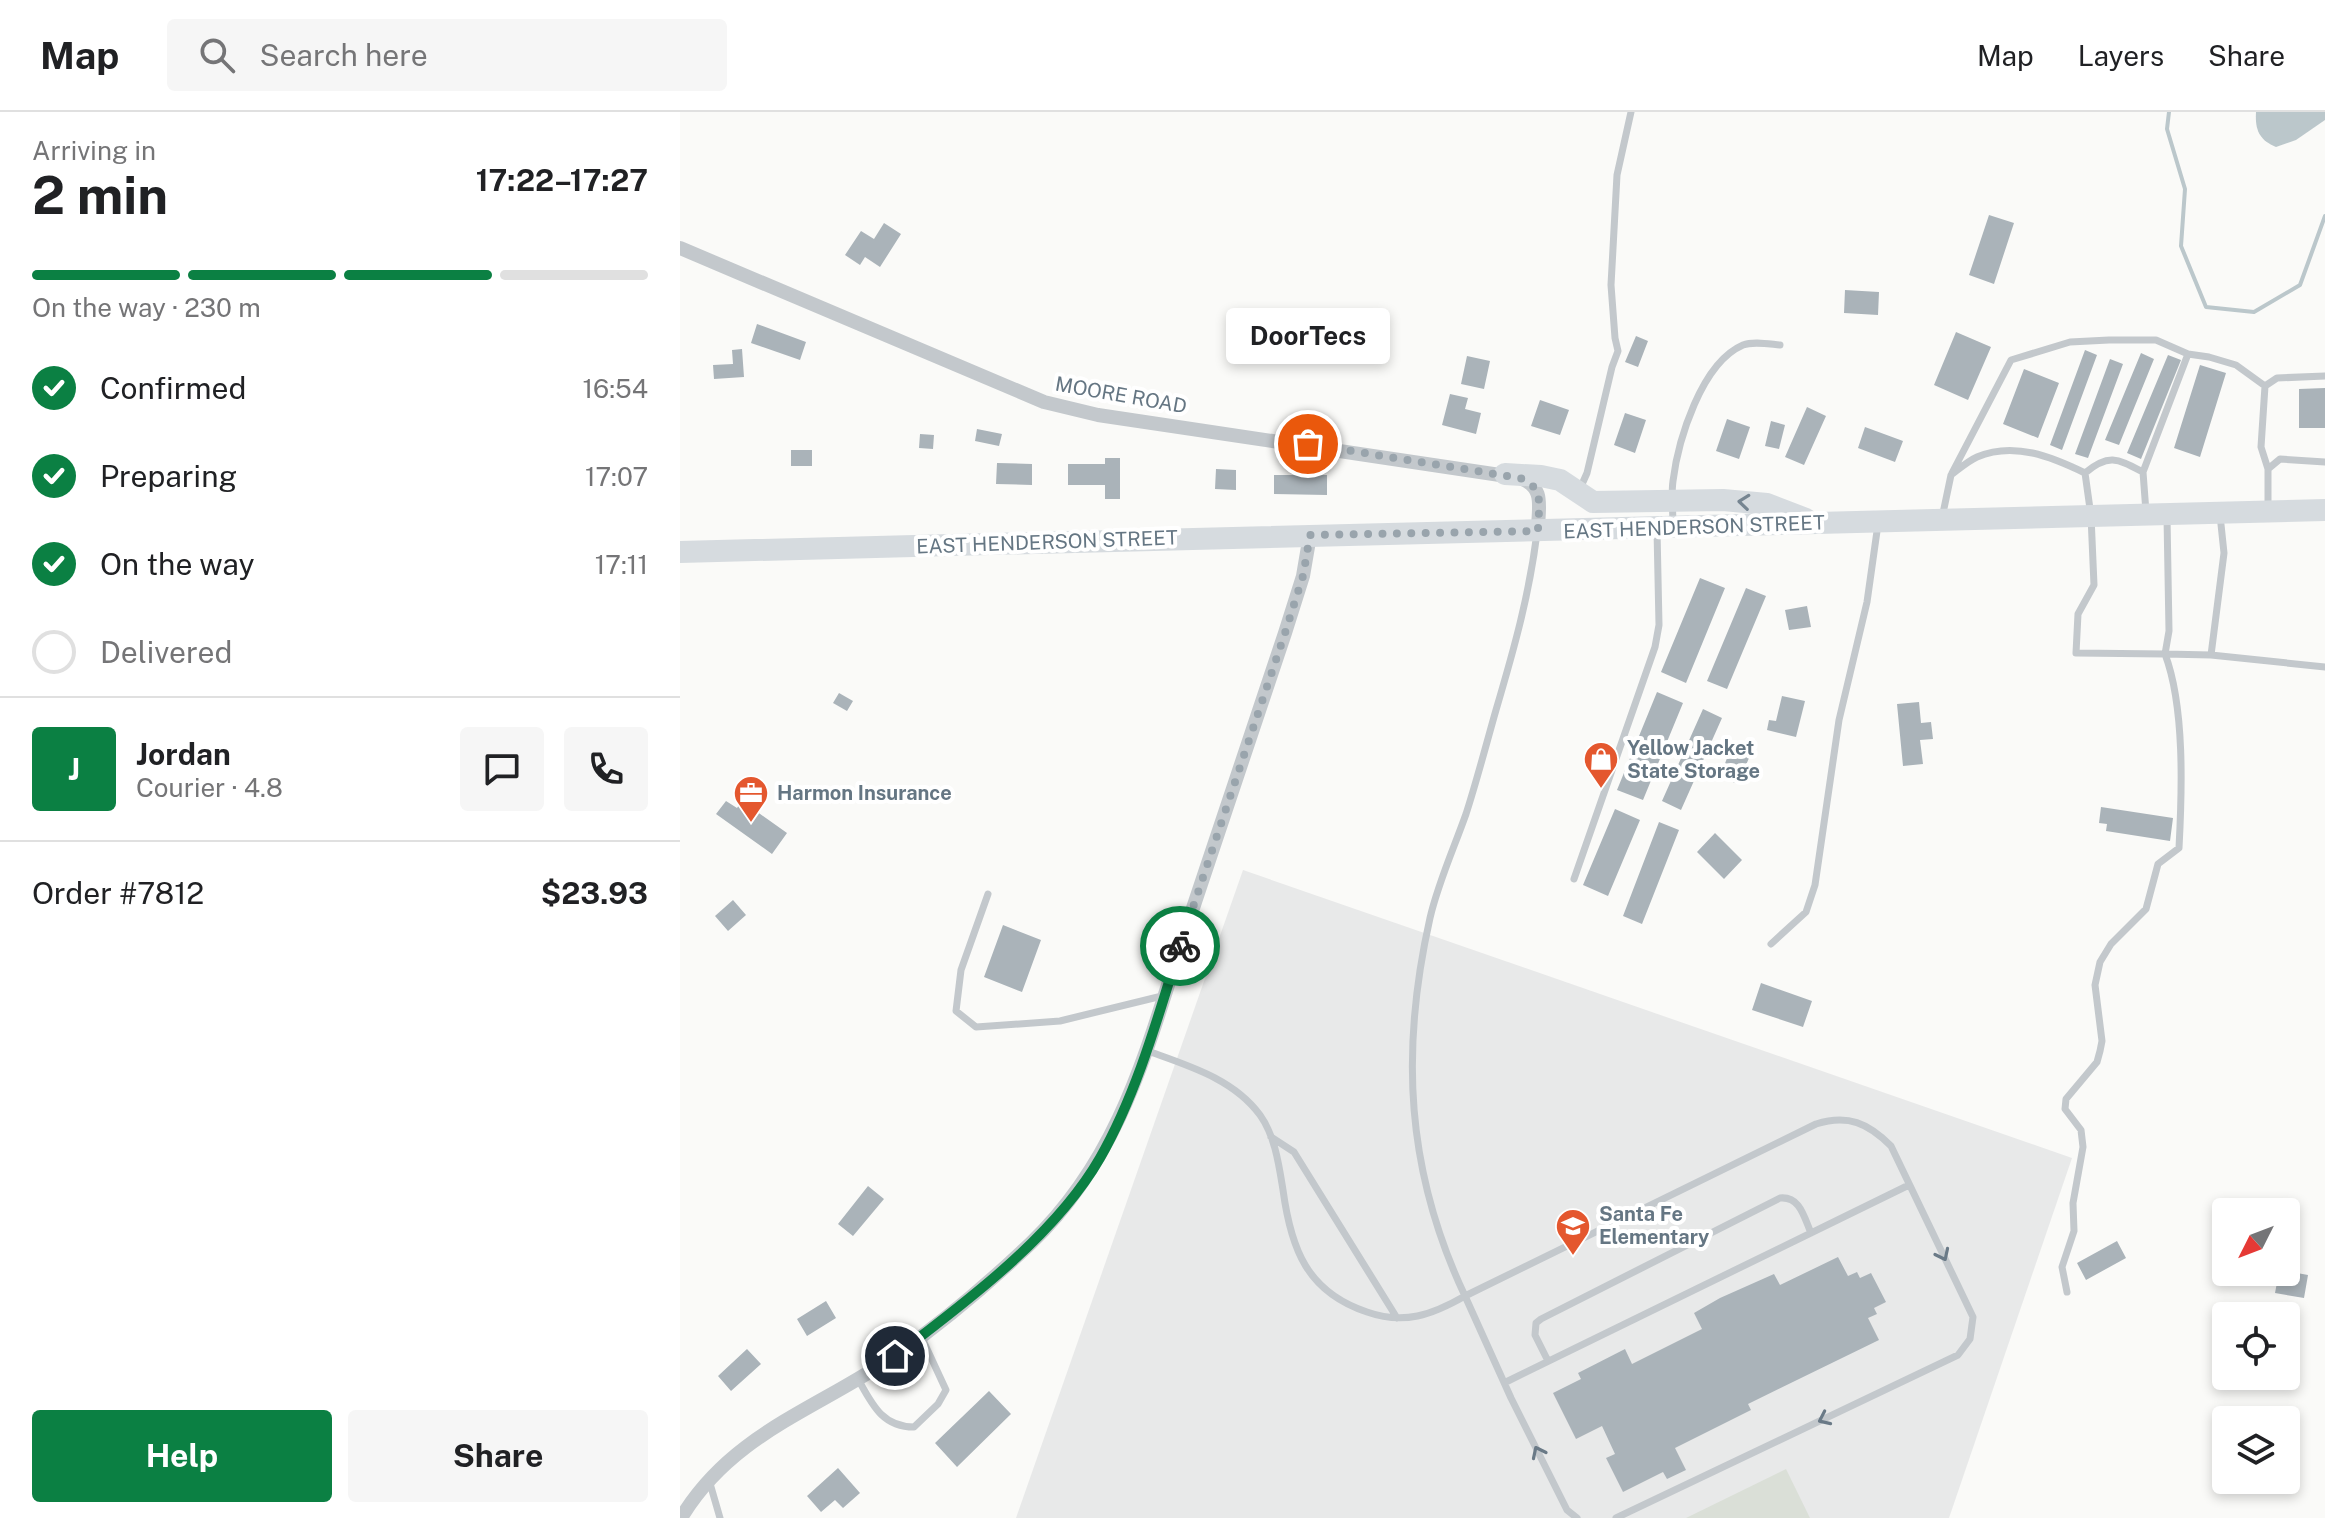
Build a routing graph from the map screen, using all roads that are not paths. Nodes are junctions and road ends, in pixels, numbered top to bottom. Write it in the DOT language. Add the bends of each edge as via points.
graph roads {
  1 [pos="1631,112"];
  2 [pos="680,248"];
  3 [pos="1780,345"];
  4 [pos="2188,354"];
  5 [pos="2325,376"];
  6 [pos="2265,386"];
  7 [pos="2325,462"];
  8 [pos="2268,469"];
  9 [pos="2143,472"];
  10 [pos="2085,473"];
  11 [pos="1505,474"];
  12 [pos="1951,475"];
  13 [pos="1577,492"];
  14 [pos="1672,501"];
  15 [pos="2325,510"];
  16 [pos="2268,512"];
  17 [pos="2220,513"];
  18 [pos="2156,515"];
  19 [pos="2091,516"];
  20 [pos="1942,520"];
  21 [pos="1878,522"];
  22 [pos="1818,524"];
  23 [pos="1665,528"];
  24 [pos="1538,531"];
  25 [pos="1310,535"];
  26 [pos="680,552"];
  27 [pos="2165,654"];
  28 [pos="2211,655"];
  29 [pos="2325,667"];
  30 [pos="1574,879"];
  31 [pos="988,894"];
  32 [pos="1771,944"];
  33 [pos="1164,996"];
  34 [pos="1145,1050"];
  35 [pos="1271,1137"];
  36 [pos="1909,1185"];
  37 [pos="1811,1233"];
  38 [pos="2067,1292"];
  39 [pos="1465,1296"];
  40 [pos="1397,1318"];
  41 [pos="921,1336"];
  42 [pos="1548,1361"];
  43 [pos="858,1379"];
  44 [pos="1506,1382"];
  45 [pos="709,1478"];
  46 [pos="681,1518"];
  47 [pos="720,1518"];
  48 [pos="1577,1518"];
  49 [pos="1616,1518"];
  1 -- 13 [label="lane" via="1617,175 1611,260 1618,351 1587,473"];
  2 -- 11 [label="street, MOORE ROAD" via="1044,402 1098,415"];
  3 -- 14 [label="lane" via="1744,344 1713,372 1680,441"];
  4 -- 6 [label="lane" via="2236,365"];
  4 -- 9 [label="lane"];
  4 -- 12 [label="lane" via="2156,340 2109,340 2070,342 2011,360"];
  5 -- 6 [label="lane" via="2277,378"];
  6 -- 8 [label="lane" via="2261,447"];
  7 -- 8 [label="lane" via="2280,459"];
  8 -- 16 [label="lane"];
  9 -- 10 [label="lane" via="2118,459 2099,461"];
  9 -- 18 [label="lane"];
  10 -- 12 [label="lane" via="2049,456 2015,450 1977,457"];
  10 -- 19 [label="lane"];
  11 -- 13 [label="main road" via="1560,480"];
  11 -- 24 [label="street, MOORE ROAD" via="1532,483 1538,492"];
  12 -- 20 [label="lane"];
  13 -- 14 [label="main road" via="1593,502"];
  22 -- 14 [label="main road, one-way" via="1767,504"];
  14 -- 23 [label="lane"];
  15 -- 16 [label="main road, EAST HENDERSON STREET"];
  16 -- 17 [label="main road, EAST HENDERSON STREET"];
  17 -- 18 [label="main road, EAST HENDERSON STREET"];
  17 -- 28 [label="lane" via="2224,553"];
  18 -- 19 [label="main road, EAST HENDERSON STREET"];
  18 -- 27 [label="lane" via="2169,631"];
  19 -- 20 [label="main road, EAST HENDERSON STREET"];
  19 -- 27 [label="lane" via="2094,585 2078,614 2076,653"];
  20 -- 21 [label="main road, EAST HENDERSON STREET"];
  21 -- 22 [label="main road, EAST HENDERSON STREET"];
  21 -- 32 [label="lane" via="1867,602 1839,720 1815,885 1806,912"];
  22 -- 23 [label="main road, EAST HENDERSON STREET"];
  23 -- 24 [label="main road, EAST HENDERSON STREET"];
  23 -- 30 [label="lane" via="1655,647"];
  24 -- 25 [label="main road, EAST HENDERSON STREET"];
  24 -- 39 [label="lane" via="1522,624 1431,914 1414,1028 1411,1090 1416,1140 1430,1205"];
  25 -- 26 [label="main road, EAST HENDERSON STREET"];
  25 -- 33 [label="street" via="1285,633"];
  27 -- 28 [label="lane"];
  27 -- 38 [label="lane" via="2172,673 2182,771 2179,848 2158,864 2146,909 2100,962 2095,985 2100,1051 2066,1099 2065,1109 2081,1130 2083,1147 2074,1231 2062,1267"];
  28 -- 29 [label="lane"];
  31 -- 33 [label="lane" via="961,970 956,1011 976,1027 1060,1021"];
  33 -- 34 [label="street"];
  34 -- 35 [label="lane" via="1208,1073 1238,1092"];
  34 -- 41 [label="street" via="1115,1129 1079,1189 1031,1243"];
  35 -- 40 [label="lane" via="1294,1152"];
  35 -- 40 [label="lane" via="1287,1220 1305,1265 1321,1288 1348,1306"];
  36 -- 37 [label="lane"];
  36 -- 39 [label="lane" via="1891,1146 1870,1127 1830,1120"];
  36 -- 49 [label="lane, one-way" via="1973,1317 1970,1339 1958,1355"];
  37 -- 42 [label="lane"];
  37 -- 42 [label="lane" via="1796,1202 1780,1198 1541,1319 1535,1335"];
  39 -- 40 [label="lane" via="1435,1313"];
  39 -- 44 [label="lane"];
  41 -- 43 [label="street"];
  41 -- 43 [label="lane" via="946,1390 914,1427 900,1427 880,1415"];
  42 -- 44 [label="lane"];
  43 -- 45 [label="street" via="758,1437"];
  48 -- 44 [label="lane, one-way" via="1567,1510"];
  45 -- 46 [label="street"];
  45 -- 47 [label="lane"];
}
